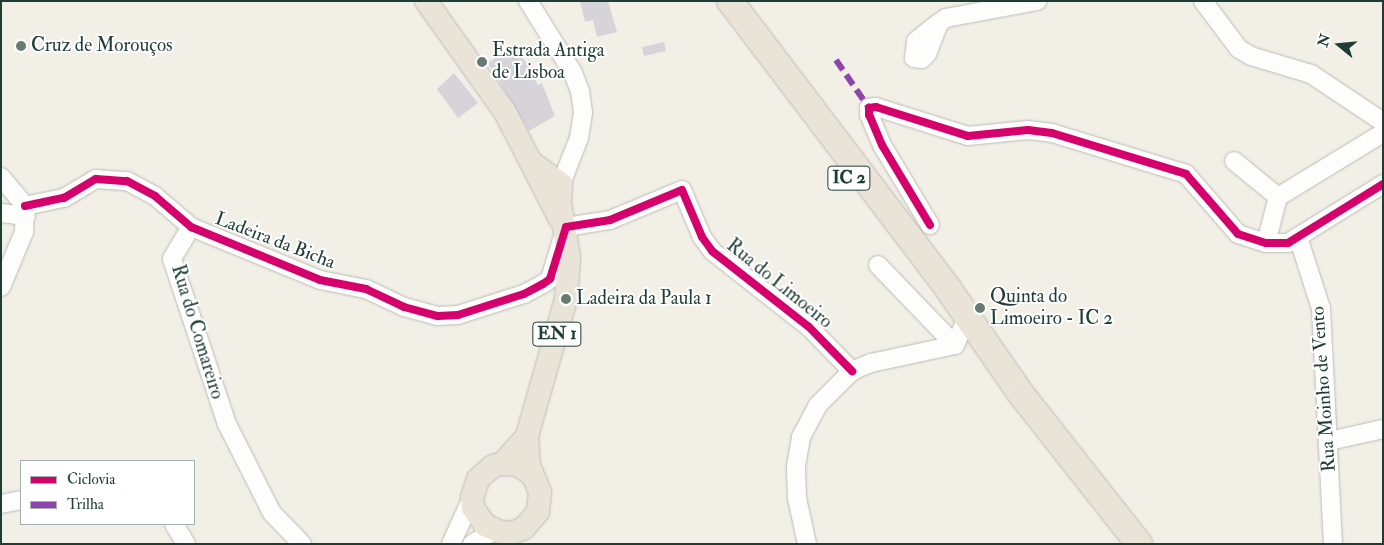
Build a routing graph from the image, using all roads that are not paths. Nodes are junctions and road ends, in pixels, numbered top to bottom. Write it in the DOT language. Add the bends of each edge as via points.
graph roads {
  1 [pos="426,1"];
  2 [pos="528,1"];
  3 [pos="709,1"];
  4 [pos="1036,1"];
  5 [pos="1203,1"];
  6 [pos="737,8"];
  7 [pos="922,59"];
  8 [pos="1383,122"];
  9 [pos="1383,133"];
  10 [pos="570,160"];
  11 [pos="1234,161"];
  12 [pos="542,174"];
  13 [pos="1,177"];
  14 [pos="1383,184"];
  15 [pos="1278,197"];
  16 [pos="26,211"];
  17 [pos="1,213"];
  18 [pos="930,224"];
  19 [pos="190,227"];
  20 [pos="566,228"];
  21 [pos="1298,236"];
  22 [pos="1266,243"];
  23 [pos="878,265"];
  24 [pos="1,287"];
  25 [pos="959,336"];
  26 [pos="991,353"];
  27 [pos="852,372"];
  28 [pos="1383,429"];
  29 [pos="527,436"];
  30 [pos="1330,441"];
  31 [pos="502,464"];
  32 [pos="531,474"];
  33 [pos="472,498"];
  34 [pos="20,500"];
  35 [pos="1,504"];
  36 [pos="533,520"];
  37 [pos="175,525"];
  38 [pos="503,536"];
  39 [pos="186,544"];
  40 [pos="302,544"];
  41 [pos="451,544"];
  42 [pos="472,544"];
  43 [pos="526,544"];
  44 [pos="807,544"];
  45 [pos="1139,544"];
  46 [pos="1333,544"];
  1 -- 12 [label="main road, EN 1" via="505,112"];
  2 -- 10 [label="street" via="573,73 580,91 583,113"];
  3 -- 25 [label="highway, IC 2"];
  4 -- 7 [label="street" via="946,18 916,41 914,58"];
  5 -- 8 [label="street" via="1239,48 1251,56 1310,74"];
  6 -- 26 [label="highway, IC 2" via="949,290"];
  9 -- 15 [label="street"];
  10 -- 12 [label="street"];
  10 -- 12 [label="street"];
  11 -- 15 [label="street"];
  12 -- 20 [label="main road, EN 1" via="560,204"];
  13 -- 16 [label="street"];
  14 -- 21 [label="street"];
  15 -- 22 [label="street"];
  16 -- 17 [label="street"];
  16 -- 19 [label="street" via="64,198 96,179 127,181 155,196"];
  16 -- 24 [label="street" via="24,232"];
  18 -- 22 [label="street" via="882,145 869,108 876,107 968,136 1028,130 1052,133 1186,174 1238,234"];
  19 -- 20 [label="street, Ladeira da Bicha" via="320,280 366,289 404,307 438,316 458,315 524,294 543,284 550,279"];
  19 -- 40 [label="street, Rua do Comareiro" via="172,260 227,424 272,513"];
  20 -- 27 [label="street, Rua do Limoeiro" via="610,220 682,190 702,237 712,251 810,327"];
  20 -- 29 [label="main road, EN 1" via="569,257 566,299"];
  21 -- 22 [label="street" via="1288,243"];
  21 -- 30 [label="street, Rua Moinho de Vento" via="1321,308"];
  23 -- 25 [label="street"];
  25 -- 26 [label="highway, IC 2"];
  25 -- 27 [label="street"];
  26 -- 45 [label="highway, IC 2"];
  27 -- 44 [label="street" via="818,405 801,437 796,466 797,498"];
  28 -- 30 [label="street"];
  29 -- 31 [label="main road, EN 1"];
  29 -- 32 [label="main road, EN 1"];
  30 -- 46 [label="street, Rua Moinho de Vento"];
  31 -- 32 [label="main road" via="518,465"];
  31 -- 33 [label="main road" via="493,466 478,479"];
  32 -- 36 [label="main road" via="537,482 541,502"];
  33 -- 38 [label="main road" via="478,518"];
  33 -- 41 [label="street"];
  34 -- 35 [label="street"];
  36 -- 38 [label="main road"];
  36 -- 43 [label="main road"];
  37 -- 39 [label="street"];
  38 -- 42 [label="street"];
}
